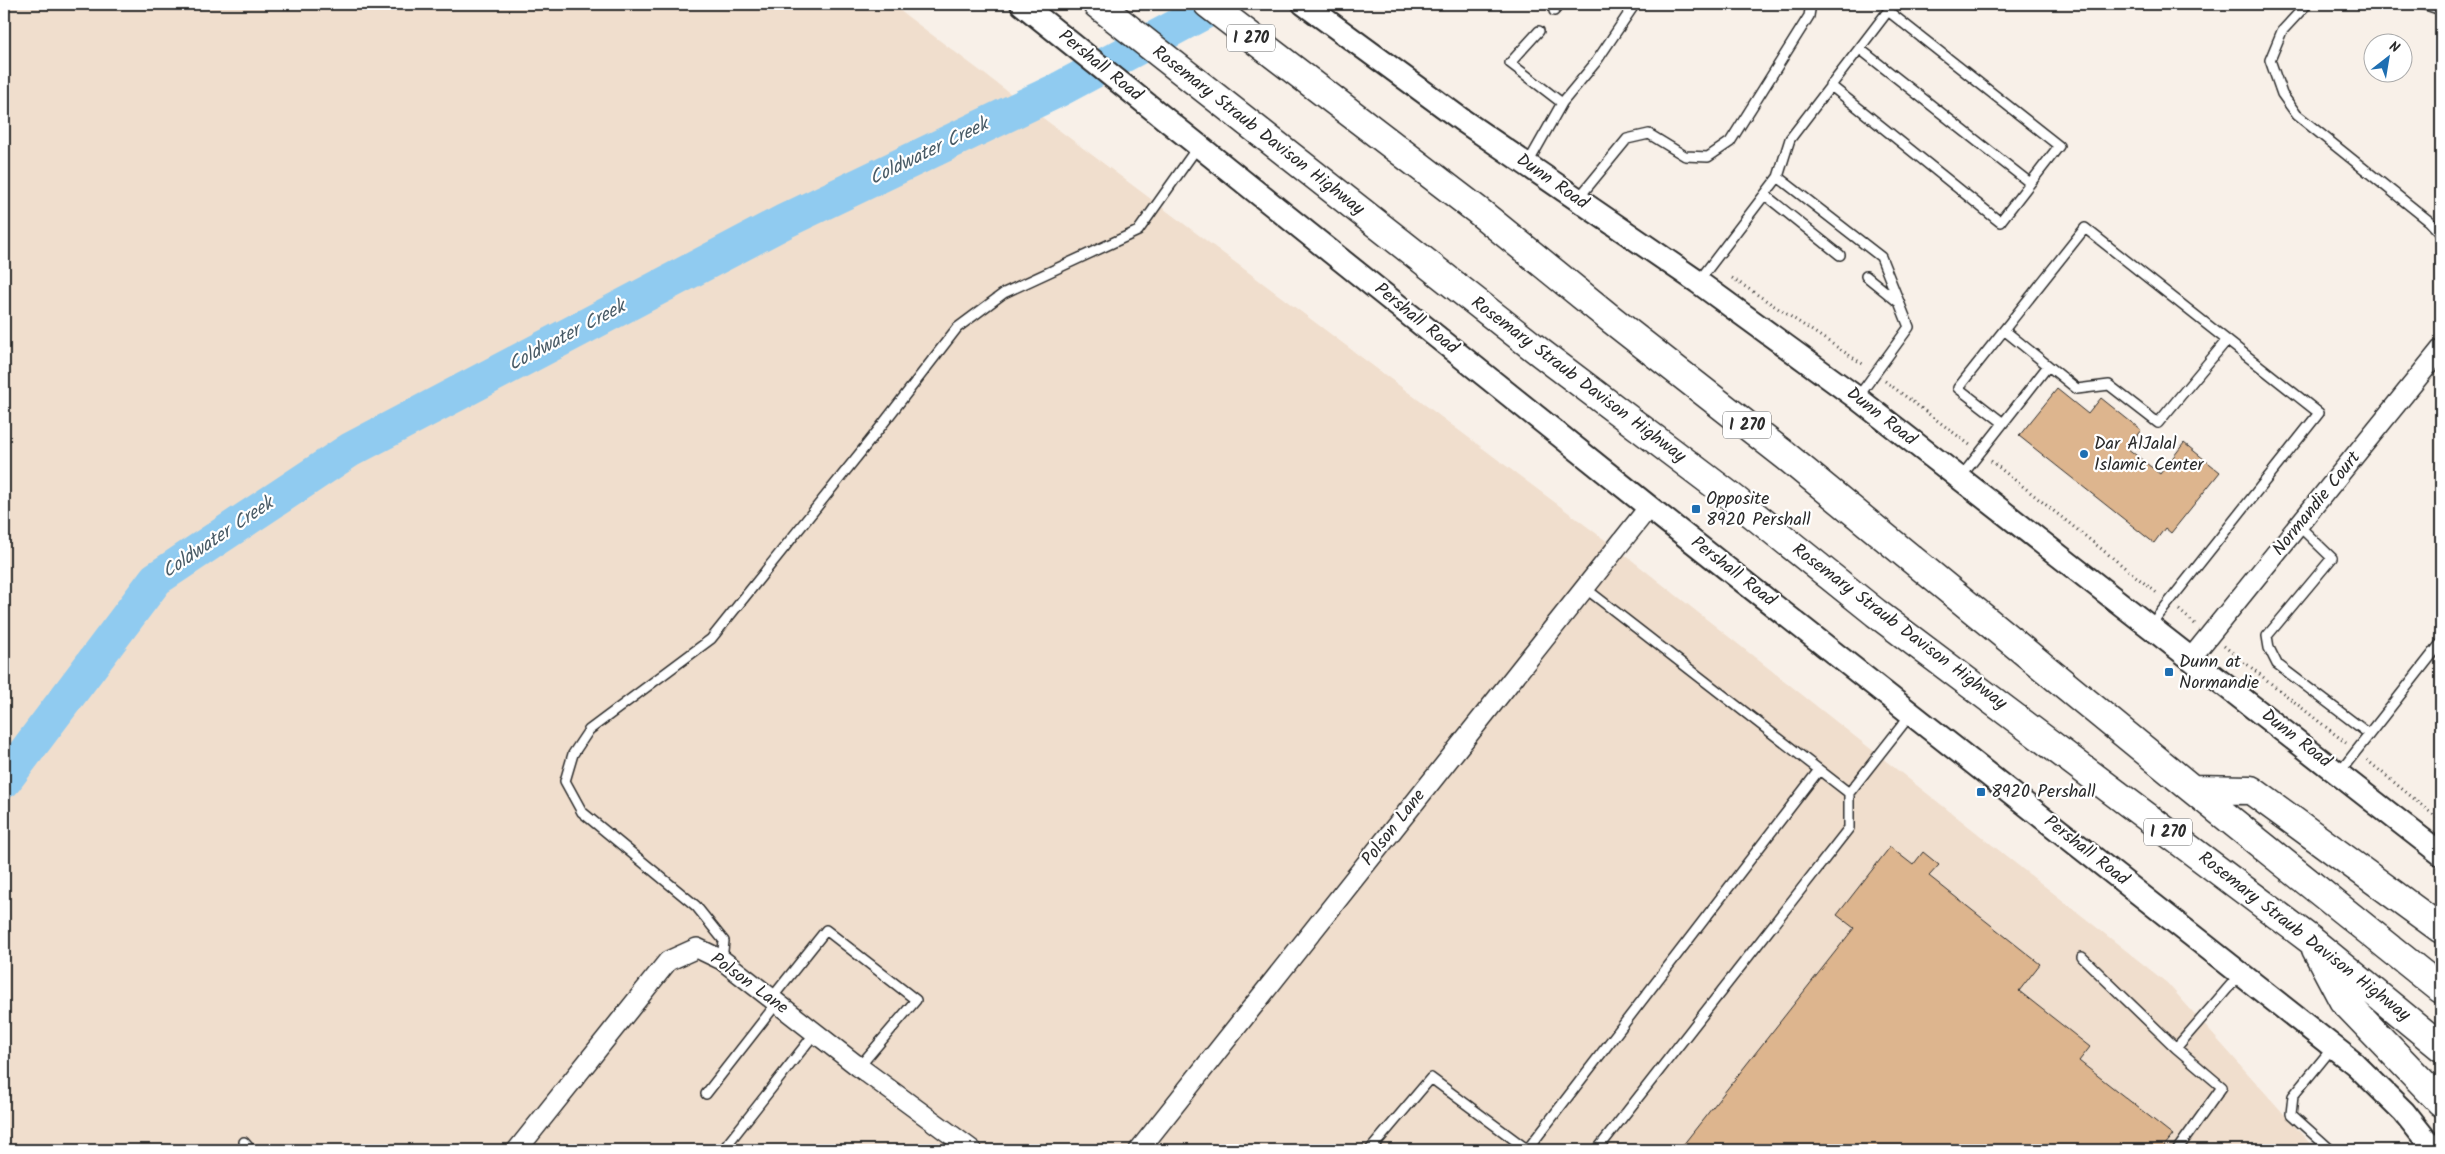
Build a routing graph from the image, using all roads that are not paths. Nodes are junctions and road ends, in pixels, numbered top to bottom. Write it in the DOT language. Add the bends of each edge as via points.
graph roads {
  1 [pos="1022,4"];
  2 [pos="1097,4"];
  3 [pos="1208,4"];
  4 [pos="1560,4"];
  5 [pos="1633,4"];
  6 [pos="1811,4"];
  7 [pos="2307,4"];
  8 [pos="2423,4"];
  9 [pos="1309,8"];
  10 [pos="2441,10"];
  11 [pos="1554,11"];
  12 [pos="1539,31"];
  13 [pos="1860,48"];
  14 [pos="1830,85"];
  15 [pos="1562,103"];
  16 [pos="1199,145"];
  17 [pos="1526,165"];
  18 [pos="1778,177"];
  19 [pos="2030,183"];
  20 [pos="1765,195"];
  21 [pos="1577,200"];
  22 [pos="2441,234"];
  23 [pos="1840,255"];
  24 [pos="1866,276"];
  25 [pos="1698,282"];
  26 [pos="1898,301"];
  27 [pos="2004,330"];
  28 [pos="2227,340"];
  29 [pos="2441,348"];
  30 [pos="2048,366"];
  31 [pos="1857,398"];
  32 [pos="2002,422"];
  33 [pos="1959,478"];
  34 [pos="1649,507"];
  35 [pos="2299,526"];
  36 [pos="1584,588"];
  37 [pos="2149,627"];
  38 [pos="2441,643"];
  39 [pos="2191,658"];
  40 [pos="1912,714"];
  41 [pos="2369,734"];
  42 [pos="1819,770"];
  43 [pos="2339,773"];
  44 [pos="2192,789"];
  45 [pos="1849,793"];
  46 [pos="2441,854"];
  47 [pos="2441,929"];
  48 [pos="2312,941"];
  49 [pos="2082,957"];
  50 [pos="722,960"];
  51 [pos="2241,974"];
  52 [pos="2441,989"];
  53 [pos="774,1001"];
  54 [pos="815,1033"];
  55 [pos="2334,1047"];
  56 [pos="2441,1047"];
  57 [pos="2176,1048"];
  58 [pos="859,1067"];
  59 [pos="706,1094"];
  60 [pos="2441,1102"];
  61 [pos="244,1142"];
  62 [pos="726,1146"];
  63 [pos="251,1150"];
  64 [pos="517,1150"];
  65 [pos="972,1150"];
  66 [pos="1139,1150"];
  67 [pos="1370,1150"];
  68 [pos="1527,1150"];
  69 [pos="1597,1150"];
  70 [pos="2177,1150"];
  71 [pos="2331,1150"];
  72 [pos="2434,1150"];
  1 -- 16 [label="street, Pershall Road"];
  2 -- 48 [label="highway, Rosemary Straub Davison Highway / I 270" via="1876,612"];
  3 -- 44 [label="highway, I 270" via="1477,210 1786,456"];
  4 -- 11 [label="lane"];
  5 -- 15 [label="lane" via="1596,62"];
  6 -- 21 [label="lane" via="1809,16 1730,142 1708,157 1685,156 1648,134 1627,139"];
  7 -- 22 [label="lane" via="2282,31 2270,60 2282,94 2297,115"];
  8 -- 10 [label="lane"];
  9 -- 17 [label="street, Dunn Road"];
  12 -- 15 [label="lane" via="1510,64"];
  13 -- 14 [label="lane"];
  13 -- 19 [label="lane"];
  13 -- 19 [label="lane" via="1888,11 2059,146"];
  14 -- 18 [label="lane" via="1790,139"];
  14 -- 19 [label="lane" via="2000,222"];
  15 -- 17 [label="lane"];
  16 -- 34 [label="street, Pershall Road"];
  16 -- 50 [label="lane" via="1138,231 1004,293 957,328 711,639 589,730 573,754 565,781 582,812 696,906 724,941"];
  17 -- 21 [label="street, Dunn Road"];
  18 -- 20 [label="lane"];
  18 -- 26 [label="lane" via="1881,257"];
  20 -- 23 [label="lane"];
  20 -- 25 [label="lane"];
  21 -- 25 [label="street, Dunn Road"];
  24 -- 26 [label="lane"];
  25 -- 31 [label="street, Dunn Road"];
  26 -- 31 [label="lane" via="1909,328"];
  27 -- 28 [label="lane" via="2085,228"];
  27 -- 30 [label="lane"];
  27 -- 32 [label="lane" via="1958,388"];
  28 -- 30 [label="lane" via="2158,423 2109,385 2077,389"];
  28 -- 37 [label="lane" via="2319,413"];
  29 -- 35 [label="street, Normandie Court"];
  30 -- 32 [label="lane"];
  31 -- 33 [label="street, Dunn Road"];
  32 -- 33 [label="lane"];
  33 -- 37 [label="street, Dunn Road"];
  34 -- 36 [label="street, Polson Lane"];
  34 -- 40 [label="street, Pershall Road"];
  35 -- 39 [label="street, Normandie Court"];
  35 -- 41 [label="lane" via="2332,558 2267,636 2269,648 2277,664"];
  36 -- 42 [label="lane"];
  36 -- 66 [label="street, Polson Lane"];
  37 -- 39 [label="street, Dunn Road"];
  38 -- 41 [label="lane"];
  39 -- 43 [label="street, Dunn Road"];
  40 -- 45 [label="lane"];
  40 -- 51 [label="street, Pershall Road"];
  41 -- 43 [label="lane"];
  42 -- 45 [label="lane"];
  42 -- 68 [label="lane"];
  43 -- 46 [label="street, Dunn Road"];
  44 -- 47 [label="highway" via="2250,790"];
  44 -- 52 [label="highway, I 270"];
  45 -- 69 [label="lane" via="1849,828"];
  48 -- 56 [label="highway, Rosemary Straub Davison Highway / I 270"];
  48 -- 60 [label="highway" via="2343,1000"];
  49 -- 57 [label="lane"];
  50 -- 53 [label="street, Polson Lane"];
  50 -- 64 [label="street, Polson Lane" via="697,948 668,961"];
  51 -- 55 [label="street, Pershall Road"];
  51 -- 57 [label="lane"];
  53 -- 54 [label="street, Polson Lane"];
  53 -- 58 [label="lane" via="826,930 916,1000"];
  53 -- 59 [label="lane"];
  54 -- 58 [label="street, Polson Lane"];
  54 -- 62 [label="lane"];
  55 -- 71 [label="lane" via="2294,1096 2291,1114"];
  55 -- 72 [label="street, Pershall Road" via="2404,1112"];
  57 -- 70 [label="lane" via="2222,1087"];
  58 -- 65 [label="street, Polson Lane"];
  61 -- 63 [label="lane"];
  67 -- 68 [label="lane" via="1431,1078"];
}
